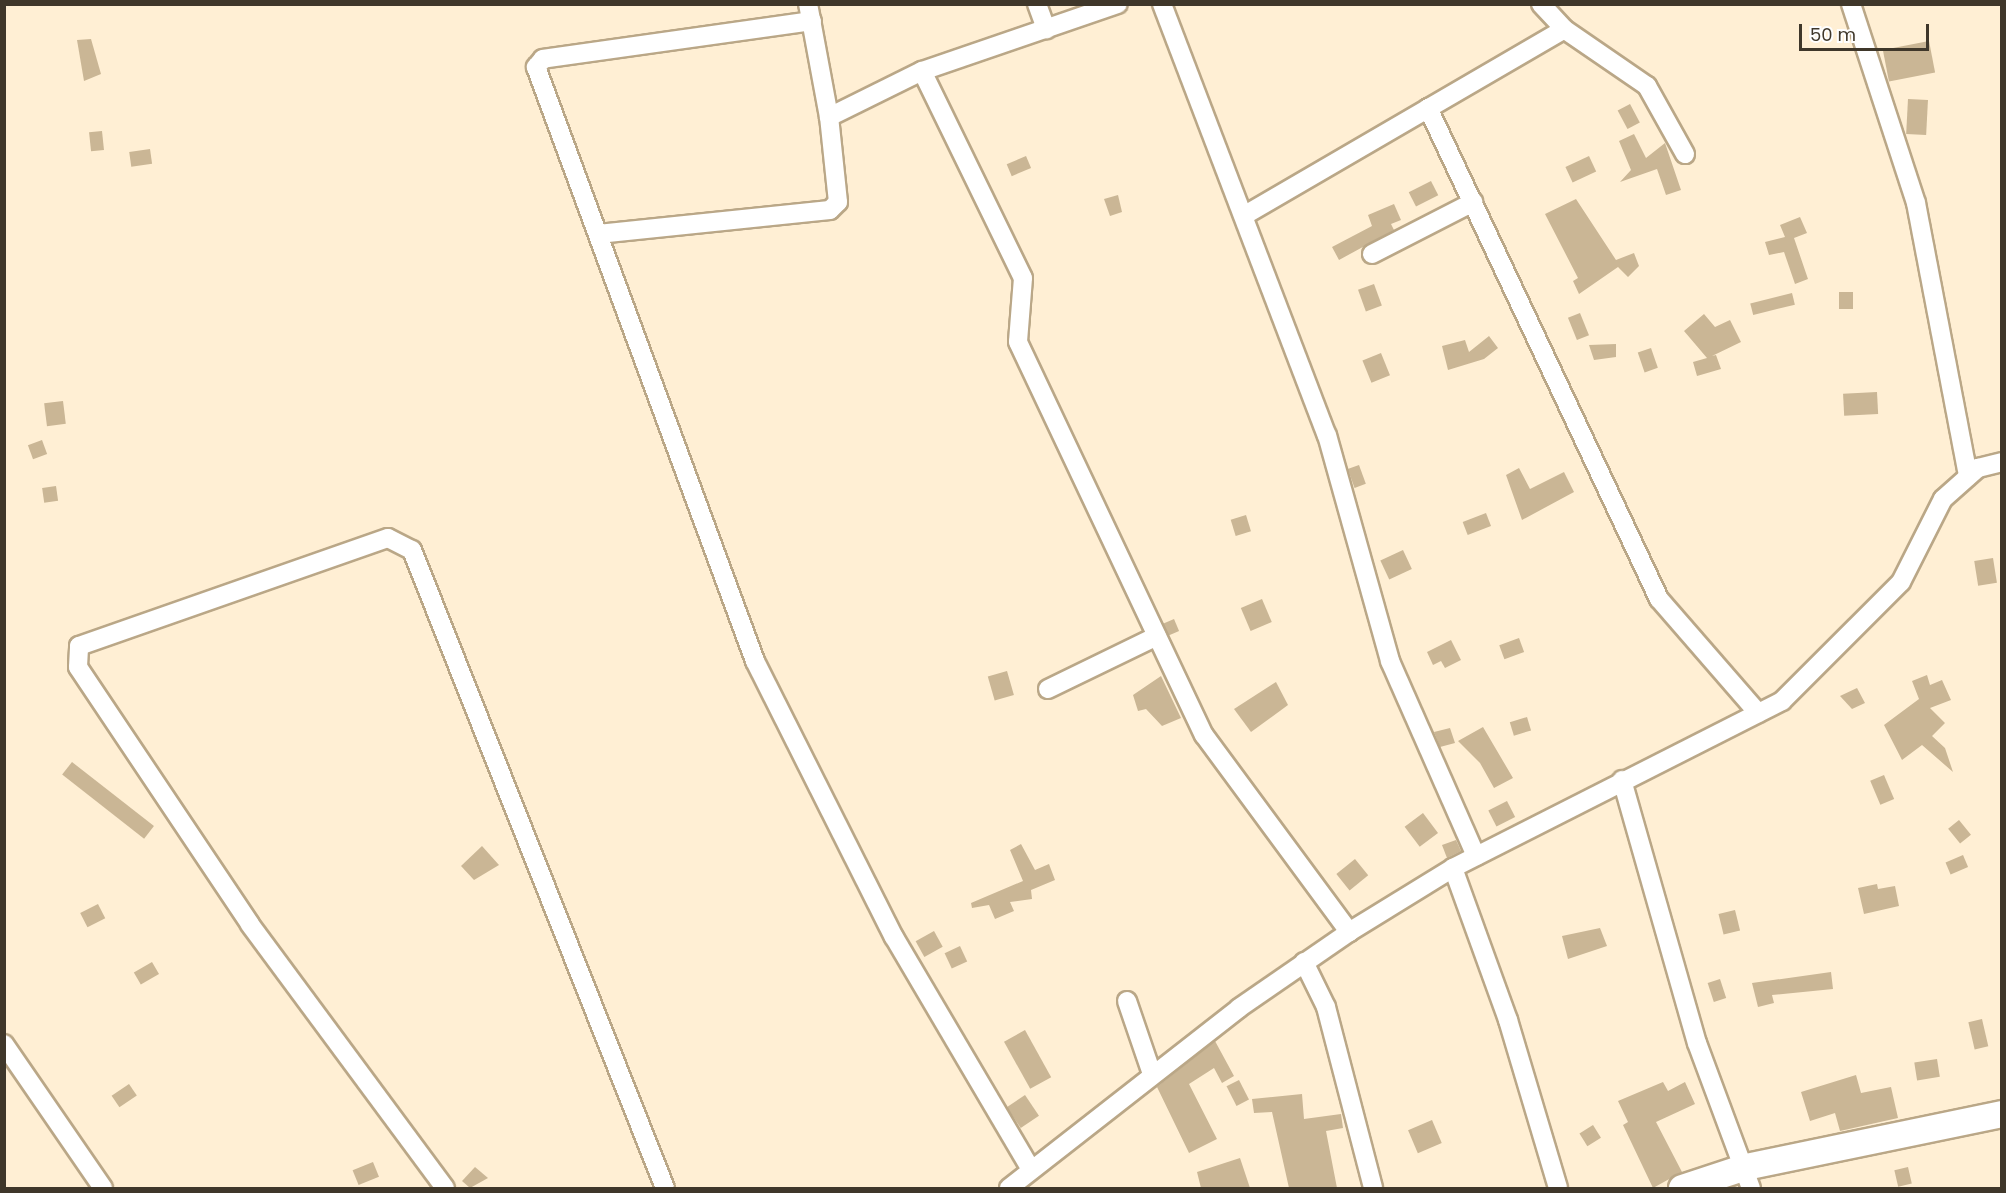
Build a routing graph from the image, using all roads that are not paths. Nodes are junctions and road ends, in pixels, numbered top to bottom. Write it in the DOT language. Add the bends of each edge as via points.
graph roads {
  1 [pos="1037,4"];
  2 [pos="1118,4"];
  3 [pos="1162,4"];
  4 [pos="1541,4"];
  5 [pos="1851,4"];
  6 [pos="810,13"];
  7 [pos="1046,29"];
  8 [pos="1564,29"];
  9 [pos="922,71"];
  10 [pos="1428,108"];
  11 [pos="829,117"];
  12 [pos="1685,154"];
  13 [pos="1473,202"];
  14 [pos="1245,215"];
  15 [pos="598,234"];
  16 [pos="1372,254"];
  17 [pos="2001,462"];
  18 [pos="1968,476"];
  19 [pos="1157,636"];
  20 [pos="1048,689"];
  21 [pos="1758,713"];
  22 [pos="1622,780"];
  23 [pos="1476,856"];
  24 [pos="1453,868"];
  25 [pos="1349,932"];
  26 [pos="1304,962"];
  27 [pos="1126,1001"];
  28 [pos="4,1044"];
  29 [pos="1152,1074"];
  30 [pos="2001,1114"];
  31 [pos="1031,1170"];
  32 [pos="1748,1178"];
  33 [pos="103,1188"];
  34 [pos="446,1188"];
  35 [pos="665,1188"];
  36 [pos="1010,1188"];
  37 [pos="1373,1188"];
  38 [pos="1558,1188"];
  39 [pos="1682,1188"];
  1 -- 7 [label="street"];
  2 -- 7 [label="street"];
  3 -- 14 [label="street"];
  4 -- 8 [label="street"];
  5 -- 18 [label="street" via="1916,203"];
  6 -- 11 [label="street"];
  6 -- 15 [label="street" via="538,62"];
  7 -- 9 [label="street"];
  8 -- 10 [label="street"];
  8 -- 12 [label="street" via="1647,86"];
  9 -- 11 [label="street"];
  9 -- 19 [label="street" via="1023,278 1018,342"];
  10 -- 13 [label="street"];
  10 -- 14 [label="street"];
  11 -- 15 [label="street" via="839,193 831,210"];
  13 -- 16 [label="street"];
  13 -- 21 [label="street" via="1659,599"];
  14 -- 23 [label="street" via="1327,435 1390,661"];
  15 -- 31 [label="street" via="755,661 894,937"];
  17 -- 18 [label="street"];
  18 -- 21 [label="street" via="1943,499 1893,591 1799,685"];
  19 -- 20 [label="street"];
  19 -- 25 [label="street" via="1204,735"];
  21 -- 22 [label="street"];
  22 -- 23 [label="street"];
  22 -- 32 [label="street" via="1697,1043"];
  23 -- 24 [label="street"];
  24 -- 25 [label="street"];
  24 -- 38 [label="street" via="1508,1020"];
  25 -- 26 [label="street"];
  26 -- 29 [label="street"];
  26 -- 37 [label="street" via="1326,1007"];
  27 -- 29 [label="street"];
  28 -- 33 [label="street"];
  29 -- 31 [label="street"];
  30 -- 32 [label="street"];
  31 -- 36 [label="street"];
  32 -- 39 [label="street"];
  34 -- 35 [label="street" via="250,924 78,667 78,645 388,538 412,550"];
}
